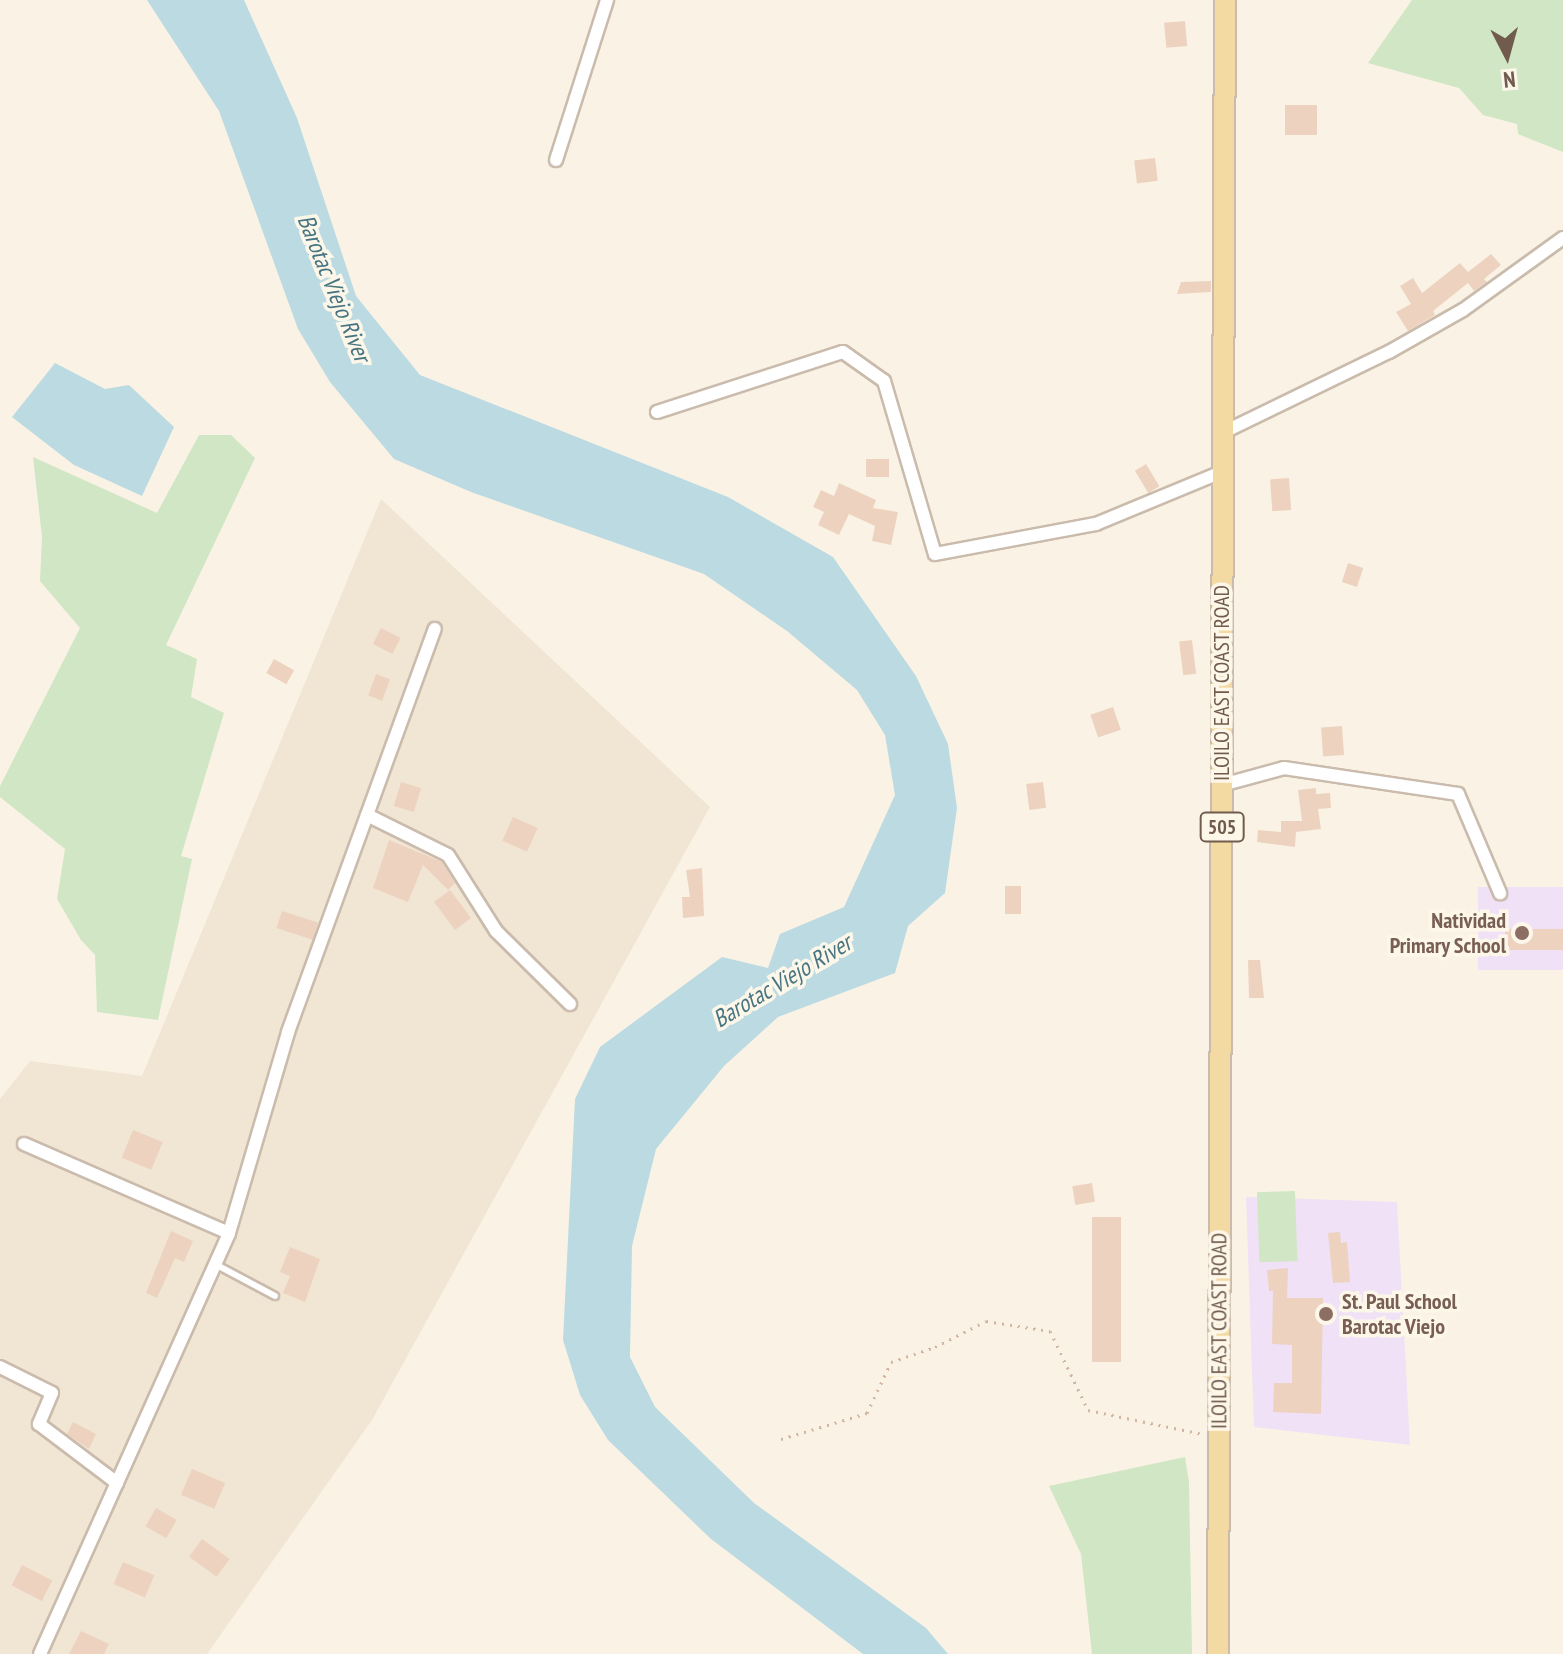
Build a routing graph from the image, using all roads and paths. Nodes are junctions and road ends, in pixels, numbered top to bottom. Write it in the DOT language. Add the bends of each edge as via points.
graph roads {
  1 [pos="607,0"];
  2 [pos="1225,0"];
  3 [pos="556,160"];
  4 [pos="1563,238"];
  5 [pos="657,412"];
  6 [pos="1224,432"];
  7 [pos="1224,471"];
  8 [pos="435,629"];
  9 [pos="1222,785"];
  10 [pos="367,815"];
  11 [pos="1500,893"];
  12 [pos="570,1004"];
  13 [pos="24,1144"];
  14 [pos="229,1233"];
  15 [pos="215,1264"];
  16 [pos="275,1296"];
  17 [pos="0,1367"];
  18 [pos="1219,1437"];
  19 [pos="781,1439"];
  20 [pos="117,1483"];
  21 [pos="40,1654"];
  22 [pos="1218,1654"];
  1 -- 3 [label="street"];
  2 -- 6 [label="main road, ILOILO EAST COAST ROAD / 505"];
  4 -- 6 [label="street" via="1463,310"];
  5 -- 7 [label="street" via="843,352 884,381 935,554 1096,524"];
  6 -- 7 [label="main road, ILOILO EAST COAST ROAD / 505"];
  7 -- 9 [label="main road, ILOILO EAST COAST ROAD / 505"];
  8 -- 10 [label="street"];
  9 -- 11 [label="street" via="1284,768 1458,794"];
  9 -- 18 [label="main road, ILOILO EAST COAST ROAD / 505"];
  10 -- 12 [label="street" via="448,855 496,931"];
  10 -- 14 [label="street" via="288,1032"];
  13 -- 14 [label="street"];
  14 -- 15 [label="street"];
  15 -- 16 [label="lane"];
  15 -- 20 [label="street"];
  17 -- 20 [label="street" via="52,1393 39,1424"];
  18 -- 19 [label="path" via="1088,1410 1050,1331 986,1321 891,1362 867,1413"];
  18 -- 22 [label="main road, ILOILO EAST COAST ROAD / 505"];
  20 -- 21 [label="street"];
}
